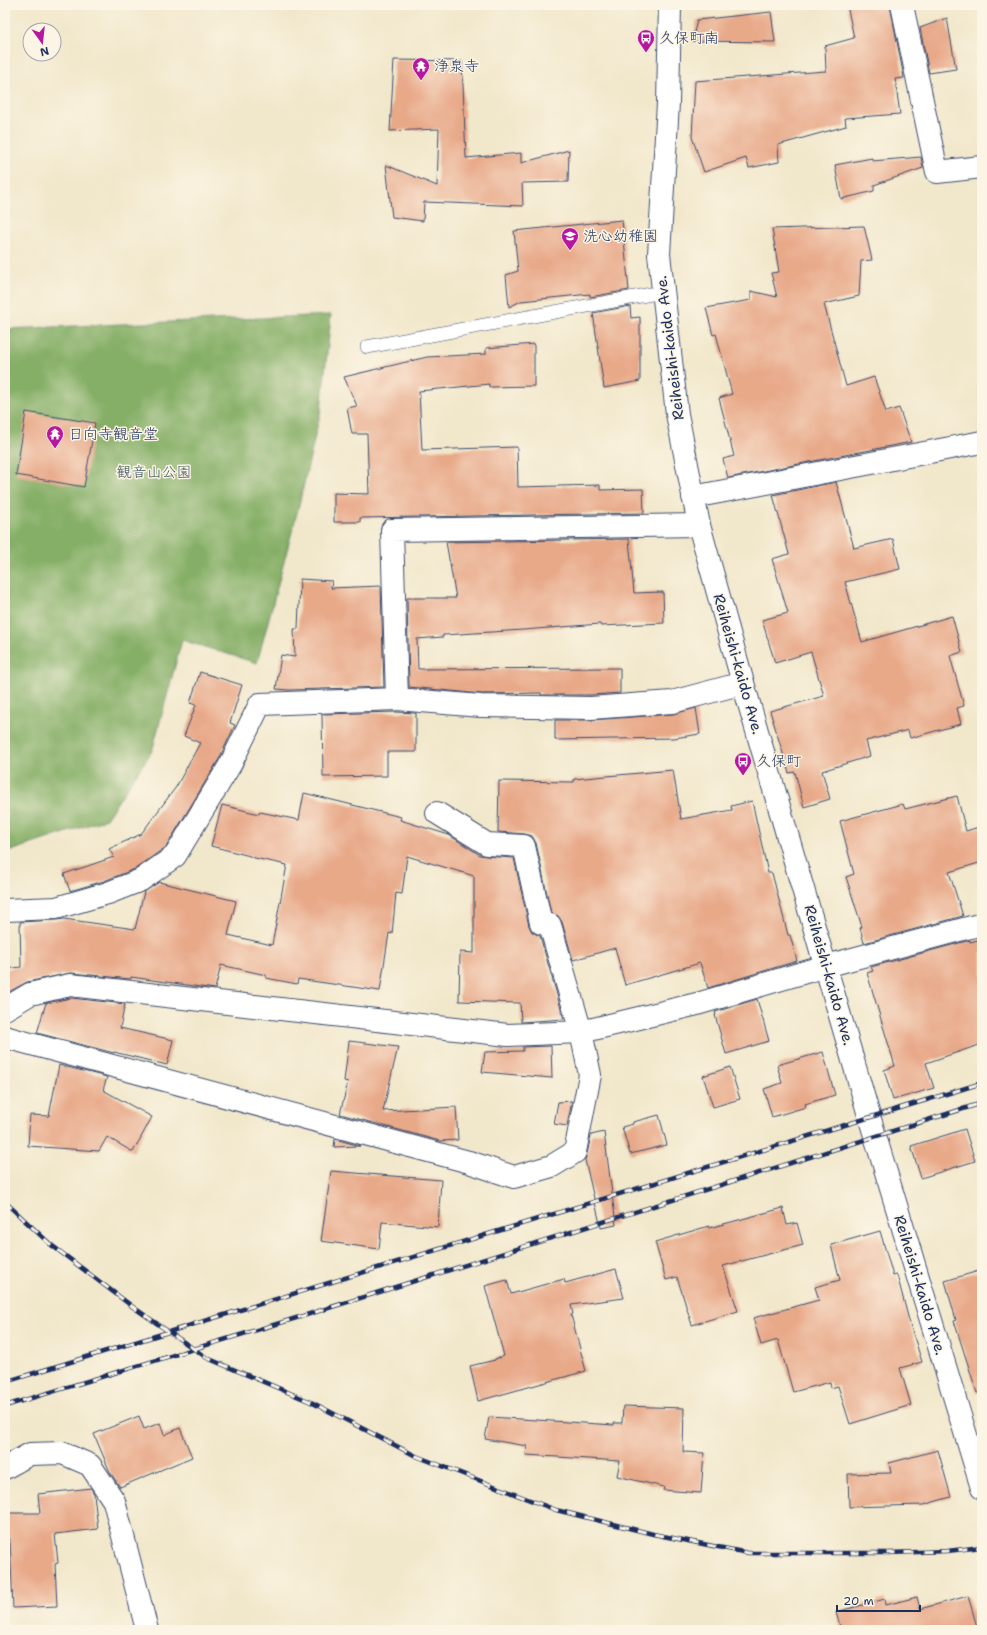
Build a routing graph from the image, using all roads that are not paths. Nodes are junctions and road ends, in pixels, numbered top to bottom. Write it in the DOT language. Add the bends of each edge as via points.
graph roads {
  1 [pos="670,5"];
  2 [pos="902,5"];
  3 [pos="982,167"];
  4 [pos="662,292"];
  5 [pos="367,347"];
  6 [pos="982,442"];
  7 [pos="693,497"];
  8 [pos="698,525"];
  9 [pos="743,683"];
  10 [pos="397,699"];
  11 [pos="437,813"];
  12 [pos="5,910"];
  13 [pos="982,924"];
  14 [pos="826,966"];
  15 [pos="5,1010"];
  16 [pos="581,1032"];
  17 [pos="5,1037"];
  18 [pos="5,1468"];
  19 [pos="982,1488"];
  20 [pos="147,1630"];
  1 -- 4 [label="street, Reiheishi-kaido Ave." via="668,103 659,254"];
  2 -- 3 [label="street" via="937,172"];
  4 -- 5 [label="lane"];
  4 -- 7 [label="street, Reiheishi-kaido Ave." via="677,414"];
  6 -- 7 [label="street"];
  7 -- 8 [label="street, Reiheishi-kaido Ave."];
  8 -- 9 [label="street, Reiheishi-kaido Ave."];
  8 -- 10 [label="street" via="392,530"];
  9 -- 10 [label="street" via="672,702 591,708 481,706"];
  9 -- 14 [label="street, Reiheishi-kaido Ave."];
  10 -- 12 [label="street" via="260,704 230,765 175,856 141,880 108,893 56,908"];
  11 -- 16 [label="street" via="487,844 524,846 541,922 550,925"];
  13 -- 14 [label="street"];
  14 -- 16 [label="street" via="697,1004"];
  14 -- 19 [label="street, Reiheishi-kaido Ave."];
  15 -- 16 [label="street" via="30,994 70,985 508,1035"];
  16 -- 17 [label="street" via="590,1075 575,1152 552,1166 514,1177 469,1162"];
  18 -- 20 [label="street" via="30,1454 62,1453 90,1465 114,1501"];
}
